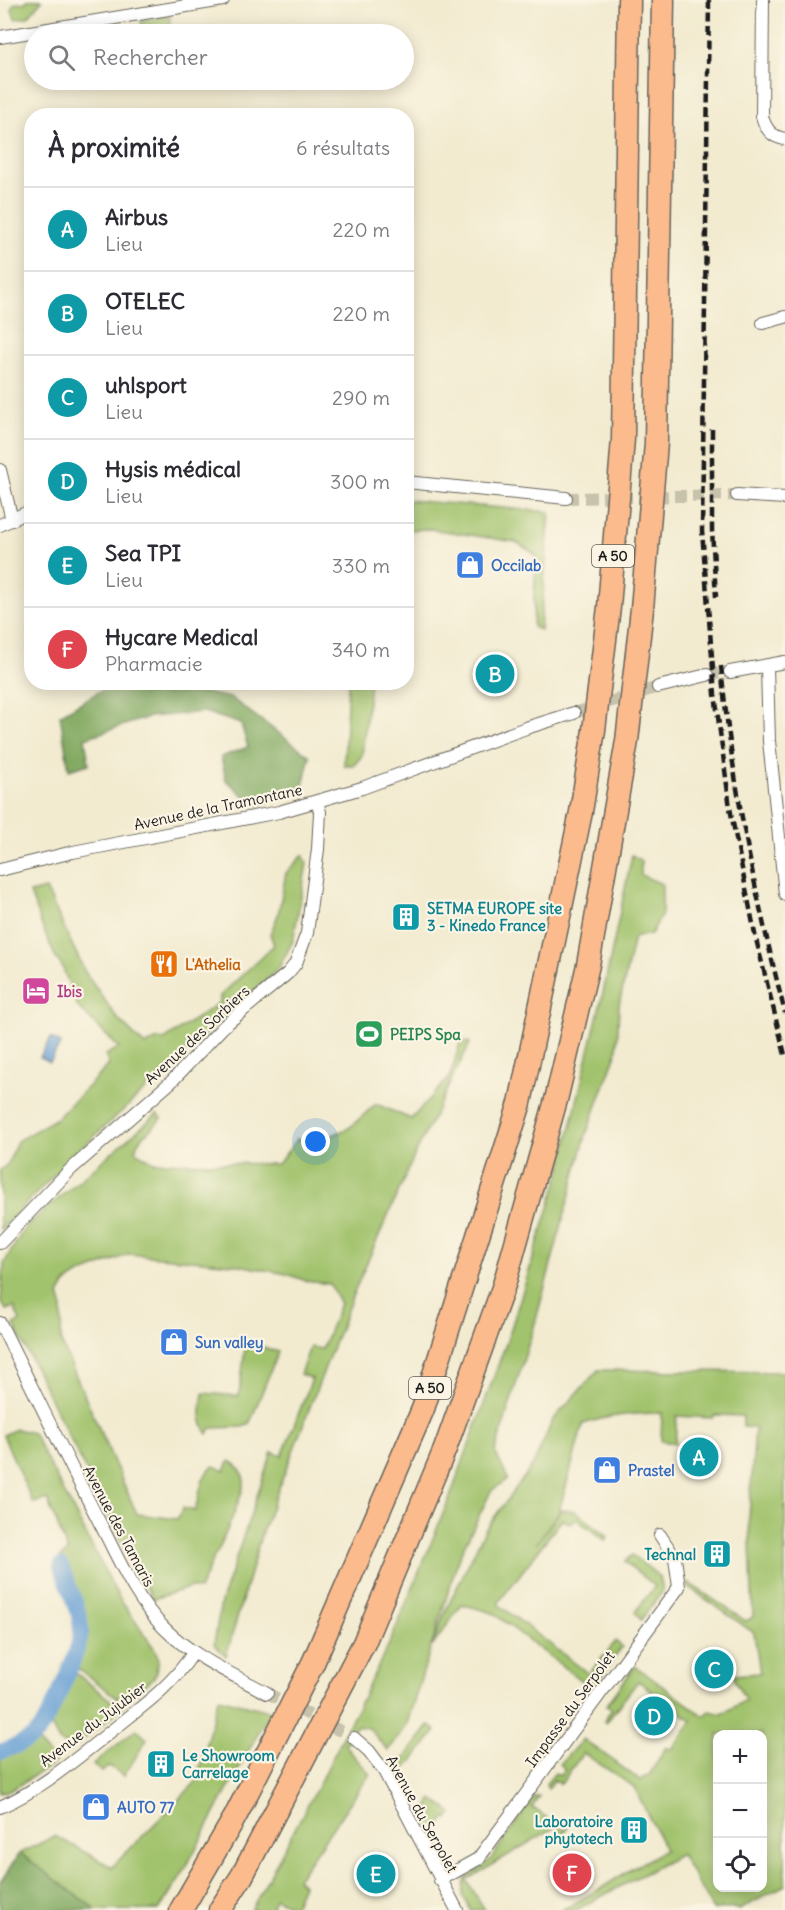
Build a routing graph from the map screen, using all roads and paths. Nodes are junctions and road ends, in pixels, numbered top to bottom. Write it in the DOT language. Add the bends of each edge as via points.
graph roads {
  1 [pos="223,0"];
  2 [pos="629,0"];
  3 [pos="663,0"];
  4 [pos="763,0"];
  5 [pos="78,24"];
  6 [pos="24,33"];
  7 [pos="0,37"];
  8 [pos="785,139"];
  9 [pos="785,317"];
  10 [pos="763,323"];
  11 [pos="0,470"];
  12 [pos="414,483"];
  13 [pos="737,495"];
  14 [pos="566,498"];
  15 [pos="785,498"];
  16 [pos="24,514"];
  17 [pos="6,522"];
  18 [pos="785,662"];
  19 [pos="767,666"];
  20 [pos="730,672"];
  21 [pos="707,675"];
  22 [pos="658,687"];
  23 [pos="574,713"];
  24 [pos="317,801"];
  25 [pos="0,870"];
  26 [pos="785,894"];
  27 [pos="0,1244"];
  28 [pos="0,1323"];
  29 [pos="660,1535"];
  30 [pos="193,1653"];
  31 [pos="267,1693"];
  32 [pos="354,1738"];
  33 [pos="293,1779"];
  34 [pos="0,1807"];
  35 [pos="440,1880"];
  36 [pos="181,1910"];
  37 [pos="220,1910"];
  38 [pos="238,1910"];
  39 [pos="457,1910"];
  1 -- 5 [label="street"];
  2 -- 36 [label="highway, A 50" via="623,440 609,607 581,812 520,1103 423,1409 313,1663 235,1817"];
  3 -- 33 [label="highway, A 50" via="654,467 627,741 588,965 556,1100 504,1285 445,1449 364,1643"];
  4 -- 8 [label="street" via="762,116 771,134"];
  6 -- 7 [label="street"];
  9 -- 10 [label="street"];
  11 -- 17 [label="street"];
  12 -- 14 [label="street"];
  13 -- 15 [label="street"];
  16 -- 17 [label="street"];
  18 -- 19 [label="street"];
  19 -- 20 [label="street"];
  19 -- 26 [label="street" via="769,741"];
  21 -- 22 [label="street"];
  23 -- 24 [label="street, Avenue de la Tramontane"];
  24 -- 25 [label="street, Avenue de la Tramontane"];
  24 -- 27 [label="street, Avenue des Sorbiers" via="318,849 307,933 296,963 224,1026 171,1082 71,1169"];
  28 -- 30 [label="street, Avenue des Tamaris" via="131,1583 148,1610"];
  29 -- 35 [label="street, Impasse du Serpolet" via="675,1558 679,1587 478,1859"];
  30 -- 31 [label="street, Avenue des Tamaris"];
  30 -- 34 [label="street, Avenue du Jujubier" via="169,1684 82,1755"];
  32 -- 35 [label="street, Avenue du Serpolet" via="384,1771"];
  33 -- 37 [label="highway, A 50"];
  33 -- 38 [label="highway"];
  35 -- 39 [label="street, Avenue du Serpolet"];
}
